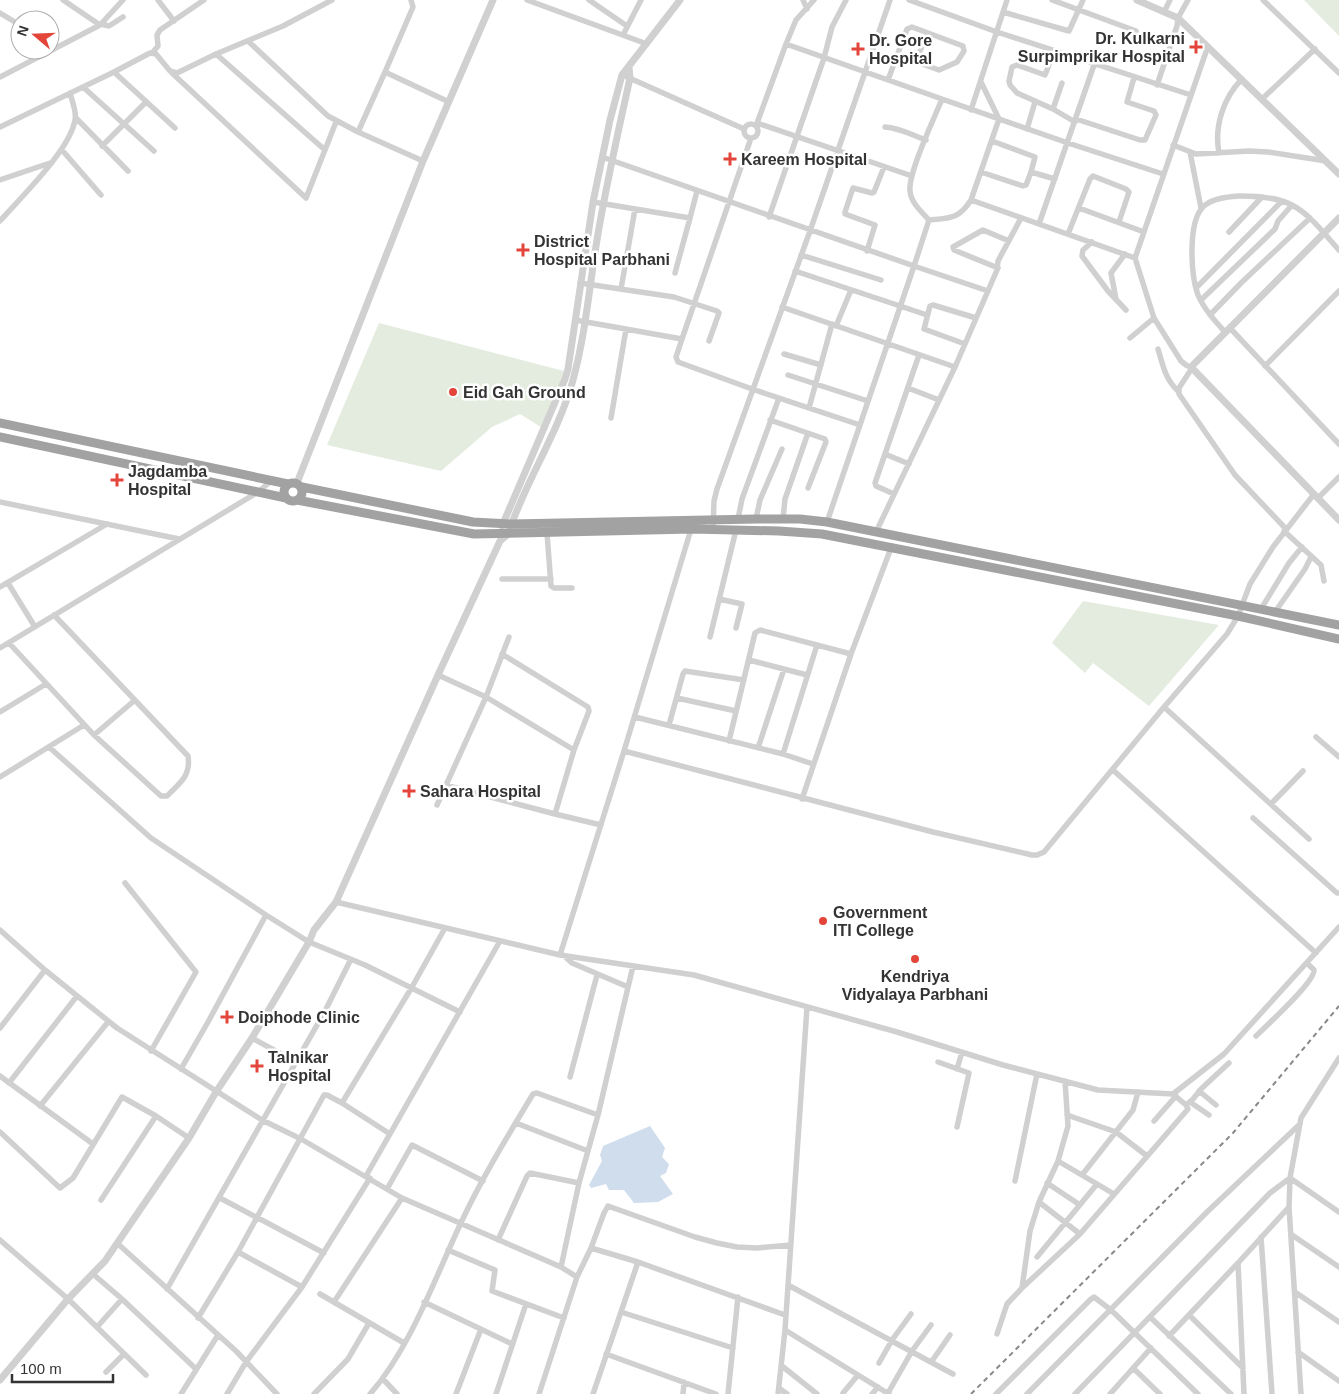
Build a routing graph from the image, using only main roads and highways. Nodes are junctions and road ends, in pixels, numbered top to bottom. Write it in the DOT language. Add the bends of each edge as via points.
graph roads {
  1 [pos="0,423"];
  2 [pos="0,437"];
  3 [pos="296,485"];
  4 [pos="286,498"];
  5 [pos="297,500"];
  6 [pos="881,533"];
  7 [pos="886,547"];
  8 [pos="1339,625"];
  9 [pos="1339,639"];
  1 -- 3 [label="highway"];
  2 -- 4 [label="highway"];
  3 -- 4 [label="highway" via="284,492"];
  3 -- 5 [label="highway" via="303,493"];
  3 -- 6 [label="highway" via="473,522 783,519 826,522"];
  4 -- 5 [label="highway"];
  5 -- 7 [label="highway" via="502,537 547,533 736,530 822,534"];
  6 -- 7 [label="highway"];
  6 -- 8 [label="highway"];
  7 -- 9 [label="highway"];
}
